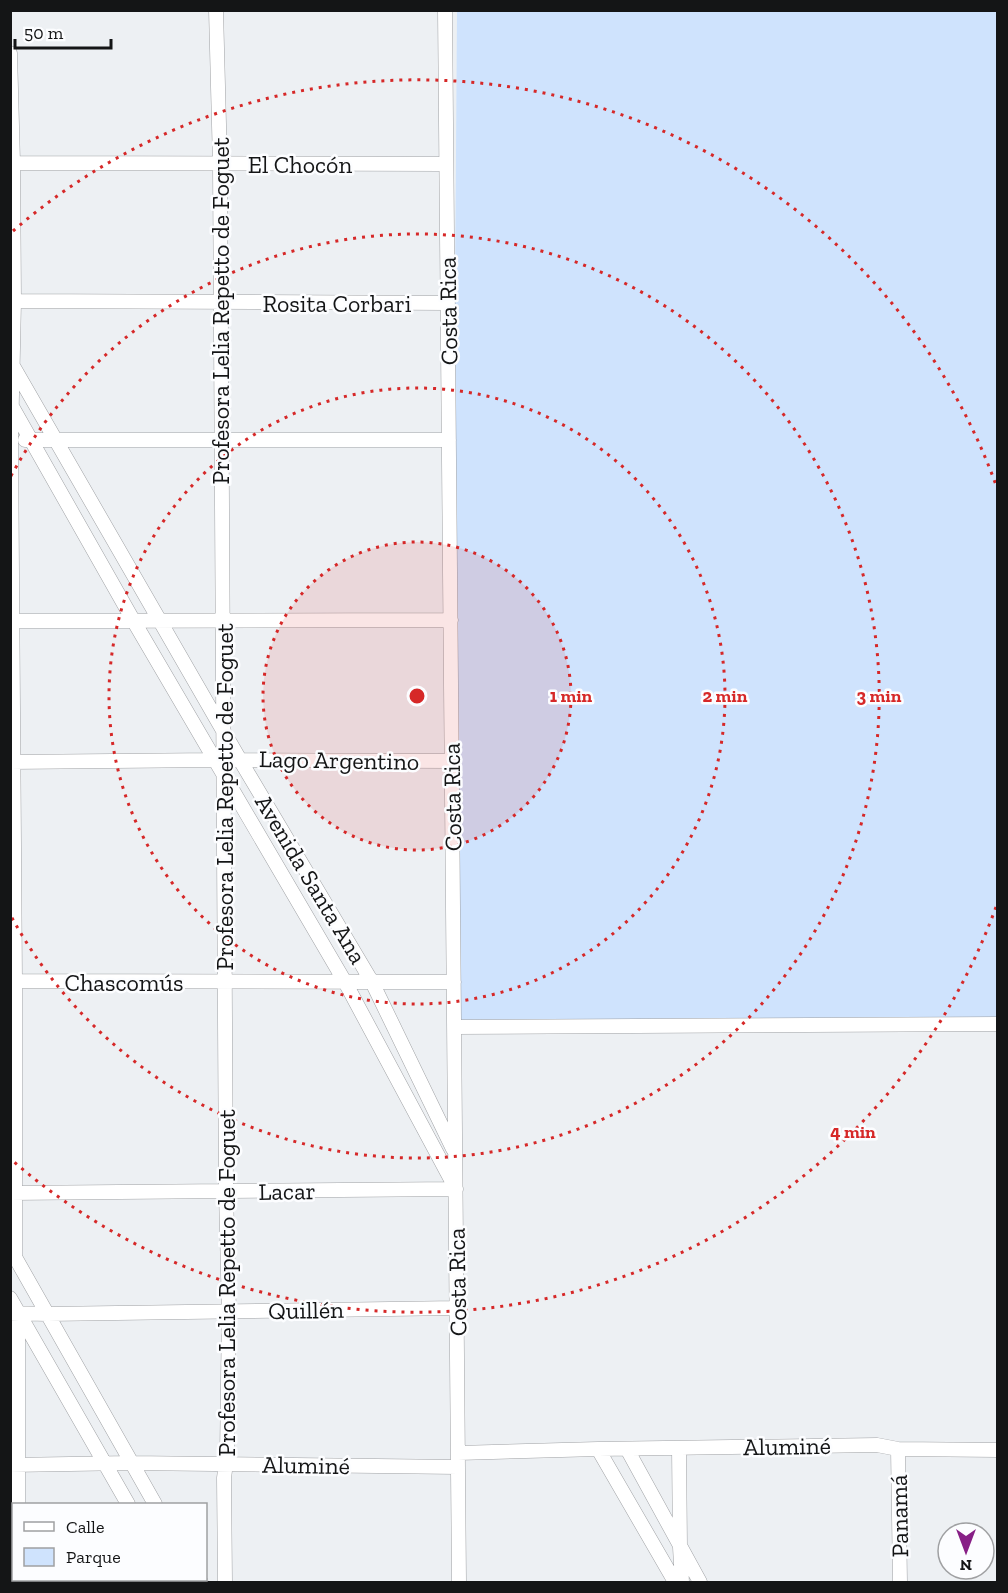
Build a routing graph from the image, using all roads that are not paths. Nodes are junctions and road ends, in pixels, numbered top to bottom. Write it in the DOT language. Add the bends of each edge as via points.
graph roads {
  1 [pos="216,10"];
  2 [pos="445,10"];
  3 [pos="10,53"];
  4 [pos="12,163"];
  5 [pos="220,163"];
  6 [pos="446,164"];
  7 [pos="12,301"];
  8 [pos="220,302"];
  9 [pos="448,303"];
  10 [pos="12,363"];
  11 [pos="11,404"];
  12 [pos="11,440"];
  13 [pos="31,440"];
  14 [pos="56,440"];
  15 [pos="221,440"];
  16 [pos="449,440"];
  17 [pos="134,620"];
  18 [pos="160,620"];
  19 [pos="222,620"];
  20 [pos="451,620"];
  21 [pos="11,621"];
  22 [pos="223,730"];
  23 [pos="219,760"];
  24 [pos="240,760"];
  25 [pos="452,761"];
  26 [pos="12,762"];
  27 [pos="223,774"];
  28 [pos="13,981"];
  29 [pos="225,982"];
  30 [pos="345,982"];
  31 [pos="372,982"];
  32 [pos="454,982"];
  33 [pos="998,1024"];
  34 [pos="454,1027"];
  35 [pos="456,1154"];
  36 [pos="456,1189"];
  37 [pos="226,1192"];
  38 [pos="13,1193"];
  39 [pos="13,1254"];
  40 [pos="10,1298"];
  41 [pos="457,1308"];
  42 [pos="229,1312"];
  43 [pos="14,1313"];
  44 [pos="48,1314"];
  45 [pos="679,1448"];
  46 [pos="598,1449"];
  47 [pos="627,1449"];
  48 [pos="898,1449"];
  49 [pos="998,1450"];
  50 [pos="458,1460"];
  51 [pos="130,1463"];
  52 [pos="105,1464"];
  53 [pos="226,1464"];
  54 [pos="14,1465"];
  55 [pos="18,1503"];
  56 [pos="127,1503"];
  57 [pos="154,1503"];
  58 [pos="680,1547"];
  59 [pos="225,1582"];
  60 [pos="459,1582"];
  61 [pos="675,1582"];
  62 [pos="682,1582"];
  63 [pos="700,1582"];
  64 [pos="900,1582"];
  1 -- 5 [label="street, Profesora Lelia Repetto de Foguet"];
  2 -- 6 [label="street, Costa Rica"];
  3 -- 4 [label="street"];
  4 -- 5 [label="street, El Chocón"];
  4 -- 7 [label="street"];
  5 -- 6 [label="street, El Chocón"];
  5 -- 8 [label="street, Profesora Lelia Repetto de Foguet"];
  6 -- 9 [label="street, Costa Rica"];
  7 -- 8 [label="street, Rosita Corbari"];
  7 -- 10 [label="street"];
  8 -- 9 [label="street, Rosita Corbari"];
  8 -- 15 [label="street, Profesora Lelia Repetto de Foguet"];
  9 -- 16 [label="street, Costa Rica"];
  10 -- 11 [label="street"];
  10 -- 14 [label="street, Avenida Santa Ana"];
  11 -- 12 [label="street"];
  11 -- 13 [label="street"];
  12 -- 13 [label="street"];
  12 -- 21 [label="street"];
  13 -- 14 [label="street"];
  13 -- 17 [label="street"];
  14 -- 15 [label="street"];
  14 -- 18 [label="street, Avenida Santa Ana"];
  15 -- 16 [label="street"];
  15 -- 19 [label="street, Profesora Lelia Repetto de Foguet"];
  16 -- 20 [label="street, Costa Rica"];
  17 -- 18 [label="street"];
  17 -- 21 [label="street"];
  17 -- 23 [label="street"];
  18 -- 19 [label="street"];
  18 -- 22 [label="street, Avenida Santa Ana"];
  19 -- 20 [label="street"];
  19 -- 22 [label="street, Profesora Lelia Repetto de Foguet"];
  20 -- 25 [label="street, Costa Rica"];
  21 -- 26 [label="street"];
  22 -- 23 [label="street, Profesora Lelia Repetto de Foguet"];
  22 -- 24 [label="street, Avenida Santa Ana"];
  23 -- 24 [label="street, Lago Argentino"];
  23 -- 26 [label="street, Lago Argentino"];
  23 -- 27 [label="street, Profesora Lelia Repetto de Foguet"];
  24 -- 25 [label="street, Lago Argentino"];
  24 -- 31 [label="street, Avenida Santa Ana"];
  25 -- 32 [label="street, Costa Rica"];
  26 -- 28 [label="street"];
  27 -- 29 [label="street, Profesora Lelia Repetto de Foguet"];
  27 -- 30 [label="street, Avenida Santa Ana"];
  28 -- 29 [label="street, Chascomús"];
  28 -- 38 [label="street"];
  29 -- 30 [label="street, Chascomús"];
  29 -- 37 [label="street, Profesora Lelia Repetto de Foguet"];
  30 -- 31 [label="street, Chascomús"];
  30 -- 36 [label="street, Avenida Santa Ana"];
  31 -- 32 [label="street, Chascomús"];
  31 -- 35 [label="street, Avenida Santa Ana"];
  32 -- 34 [label="street, Costa Rica"];
  33 -- 34 [label="street"];
  34 -- 35 [label="street, Costa Rica"];
  35 -- 36 [label="street, Costa Rica"];
  36 -- 37 [label="street, Lacar"];
  36 -- 41 [label="street, Costa Rica"];
  37 -- 38 [label="street, Lacar"];
  37 -- 42 [label="street, Profesora Lelia Repetto de Foguet"];
  38 -- 39 [label="street"];
  39 -- 44 [label="street"];
  40 -- 43 [label="street"];
  41 -- 42 [label="street, Quillén"];
  41 -- 50 [label="street, Costa Rica"];
  42 -- 44 [label="street, Quillén"];
  42 -- 53 [label="street, Profesora Lelia Repetto de Foguet"];
  43 -- 44 [label="street, Quillén"];
  43 -- 52 [label="street"];
  43 -- 54 [label="street"];
  44 -- 51 [label="street"];
  45 -- 47 [label="street, Aluminé"];
  45 -- 48 [label="street, Aluminé" via="878,1445"];
  45 -- 58 [label="street"];
  46 -- 47 [label="street, Aluminé"];
  46 -- 50 [label="street, Aluminé"];
  46 -- 61 [label="street"];
  47 -- 58 [label="street"];
  48 -- 49 [label="street, Aluminé"];
  48 -- 64 [label="street, Panamá"];
  50 -- 53 [label="street, Aluminé"];
  50 -- 60 [label="street, Costa Rica"];
  51 -- 52 [label="street, Aluminé"];
  51 -- 53 [label="street, Aluminé"];
  51 -- 57 [label="street"];
  52 -- 54 [label="street, Aluminé"];
  52 -- 56 [label="street"];
  53 -- 59 [label="street, Profesora Lelia Repetto de Foguet"];
  54 -- 55 [label="street"];
  58 -- 62 [label="street"];
  58 -- 63 [label="street"];
}
